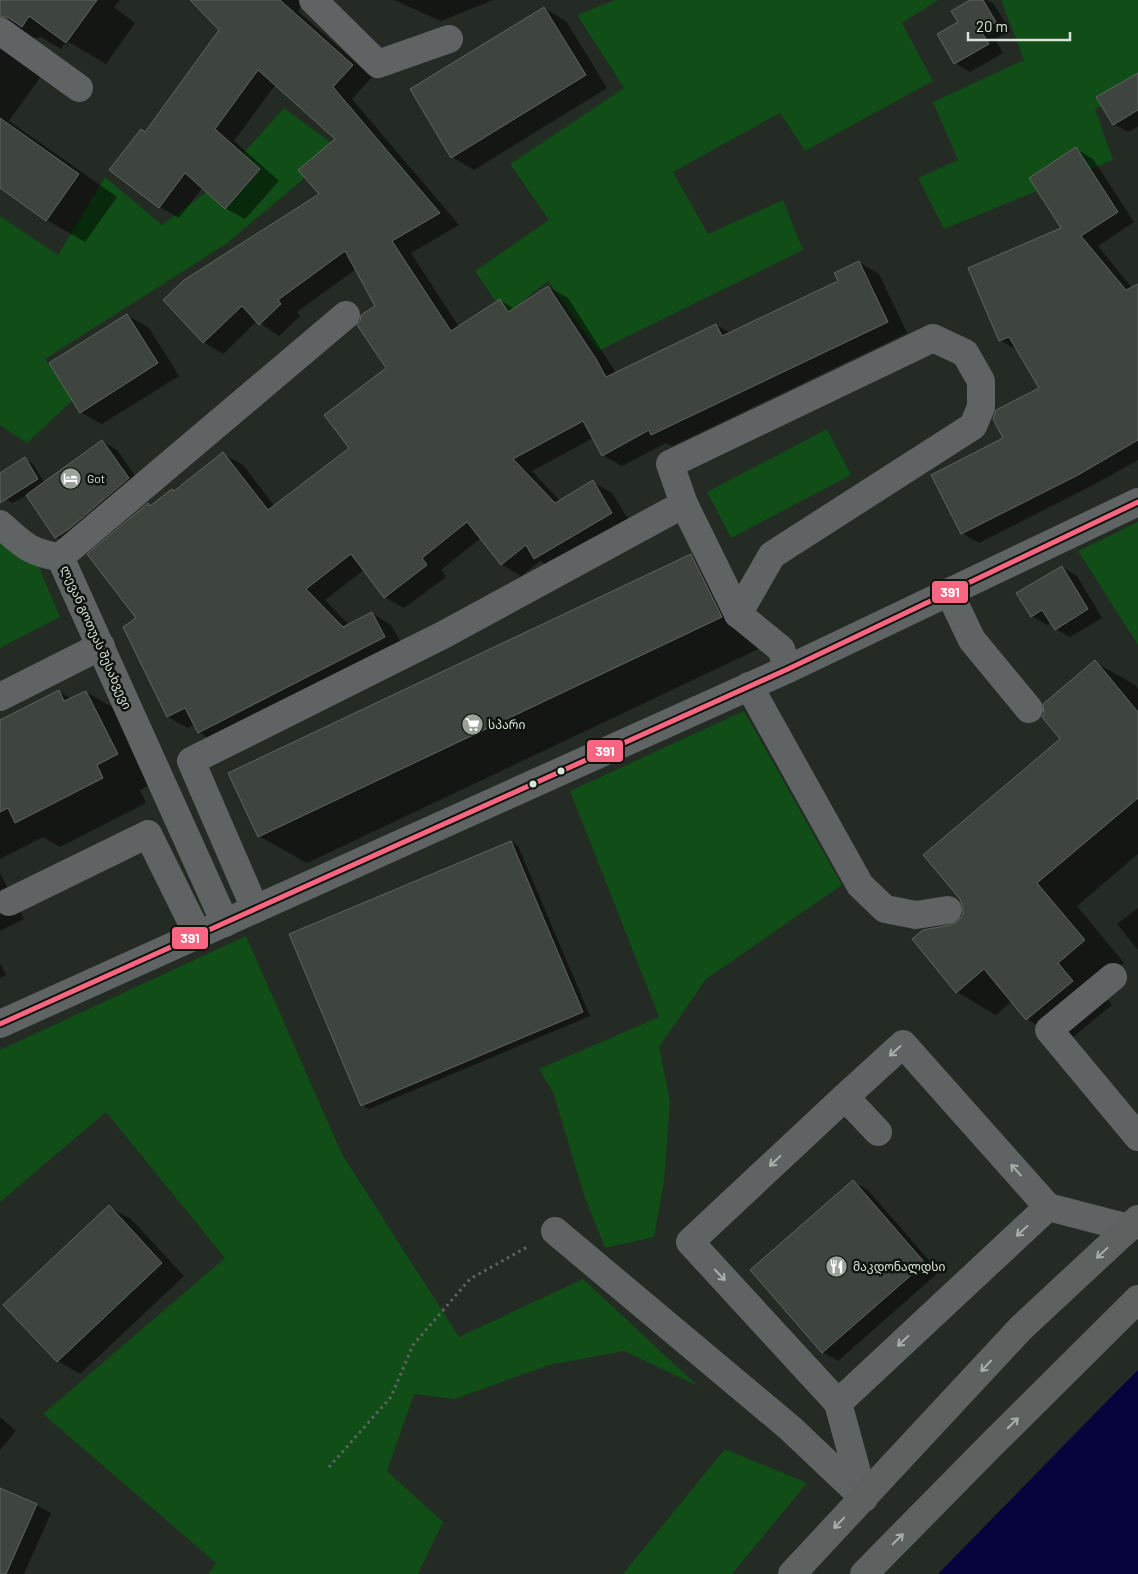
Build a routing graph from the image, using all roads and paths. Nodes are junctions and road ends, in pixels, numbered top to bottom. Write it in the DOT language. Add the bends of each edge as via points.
graph roads {
  1 [pos="313,0"];
  2 [pos="0,30"];
  3 [pos="449,39"];
  4 [pos="79,88"];
  5 [pos="346,315"];
  6 [pos="1138,502"];
  7 [pos="684,504"];
  8 [pos="0,524"];
  9 [pos="60,557"];
  10 [pos="949,592"];
  11 [pos="738,614"];
  12 [pos="101,646"];
  13 [pos="788,669"];
  14 [pos="749,686"];
  15 [pos="0,697"];
  16 [pos="1029,709"];
  17 [pos="249,895"];
  18 [pos="9,902"];
  19 [pos="948,910"];
  20 [pos="225,923"];
  21 [pos="198,935"];
  22 [pos="1113,977"];
  23 [pos="0,1024"];
  24 [pos="844,1097"];
  25 [pos="878,1132"];
  26 [pos="1138,1137"];
  27 [pos="1048,1207"];
  28 [pos="1134,1224"];
  29 [pos="555,1232"];
  30 [pos="1138,1300"];
  31 [pos="838,1404"];
  32 [pos="329,1468"];
  33 [pos="864,1498"];
  34 [pos="792,1574"];
  35 [pos="864,1574"];
  1 -- 3 [label="street" via="378,64"];
  2 -- 4 [label="street"];
  5 -- 9 [label="street, ლევან გოთუას შესახვევი"];
  6 -- 10 [label="street"];
  7 -- 11 [label="street"];
  7 -- 11 [label="street" via="670,464 933,338 965,353 981,381 981,407 973,426 772,555"];
  7 -- 17 [label="street" via="443,635 191,762"];
  8 -- 9 [label="street" via="34,552"];
  9 -- 12 [label="street, ლევან გოთუას შესახვევი"];
  10 -- 13 [label="street"];
  10 -- 16 [label="street" via="972,640"];
  11 -- 13 [label="street" via="781,649"];
  12 -- 15 [label="street"];
  12 -- 20 [label="street, ლევან გოთუას შესახვევი"];
  13 -- 14 [label="street"];
  14 -- 19 [label="street" via="860,885 884,909 916,915"];
  14 -- 20 [label="street"];
  18 -- 21 [label="street" via="148,834"];
  20 -- 21 [label="street"];
  21 -- 23 [label="street"];
  22 -- 26 [label="street" via="1049,1030"];
  24 -- 25 [label="street"];
  27 -- 24 [label="street, one-way" via="903,1044"];
  24 -- 31 [label="street, one-way" via="690,1242"];
  27 -- 28 [label="street"];
  27 -- 31 [label="street, one-way"];
  28 -- 33 [label="highway, one-way" via="1021,1328"];
  29 -- 32 [label="path" via="470,1279 413,1346 391,1398"];
  29 -- 33 [label="street" via="790,1428"];
  35 -- 30 [label="highway, one-way"];
  31 -- 33 [label="street"];
  33 -- 34 [label="highway, one-way"];
}
